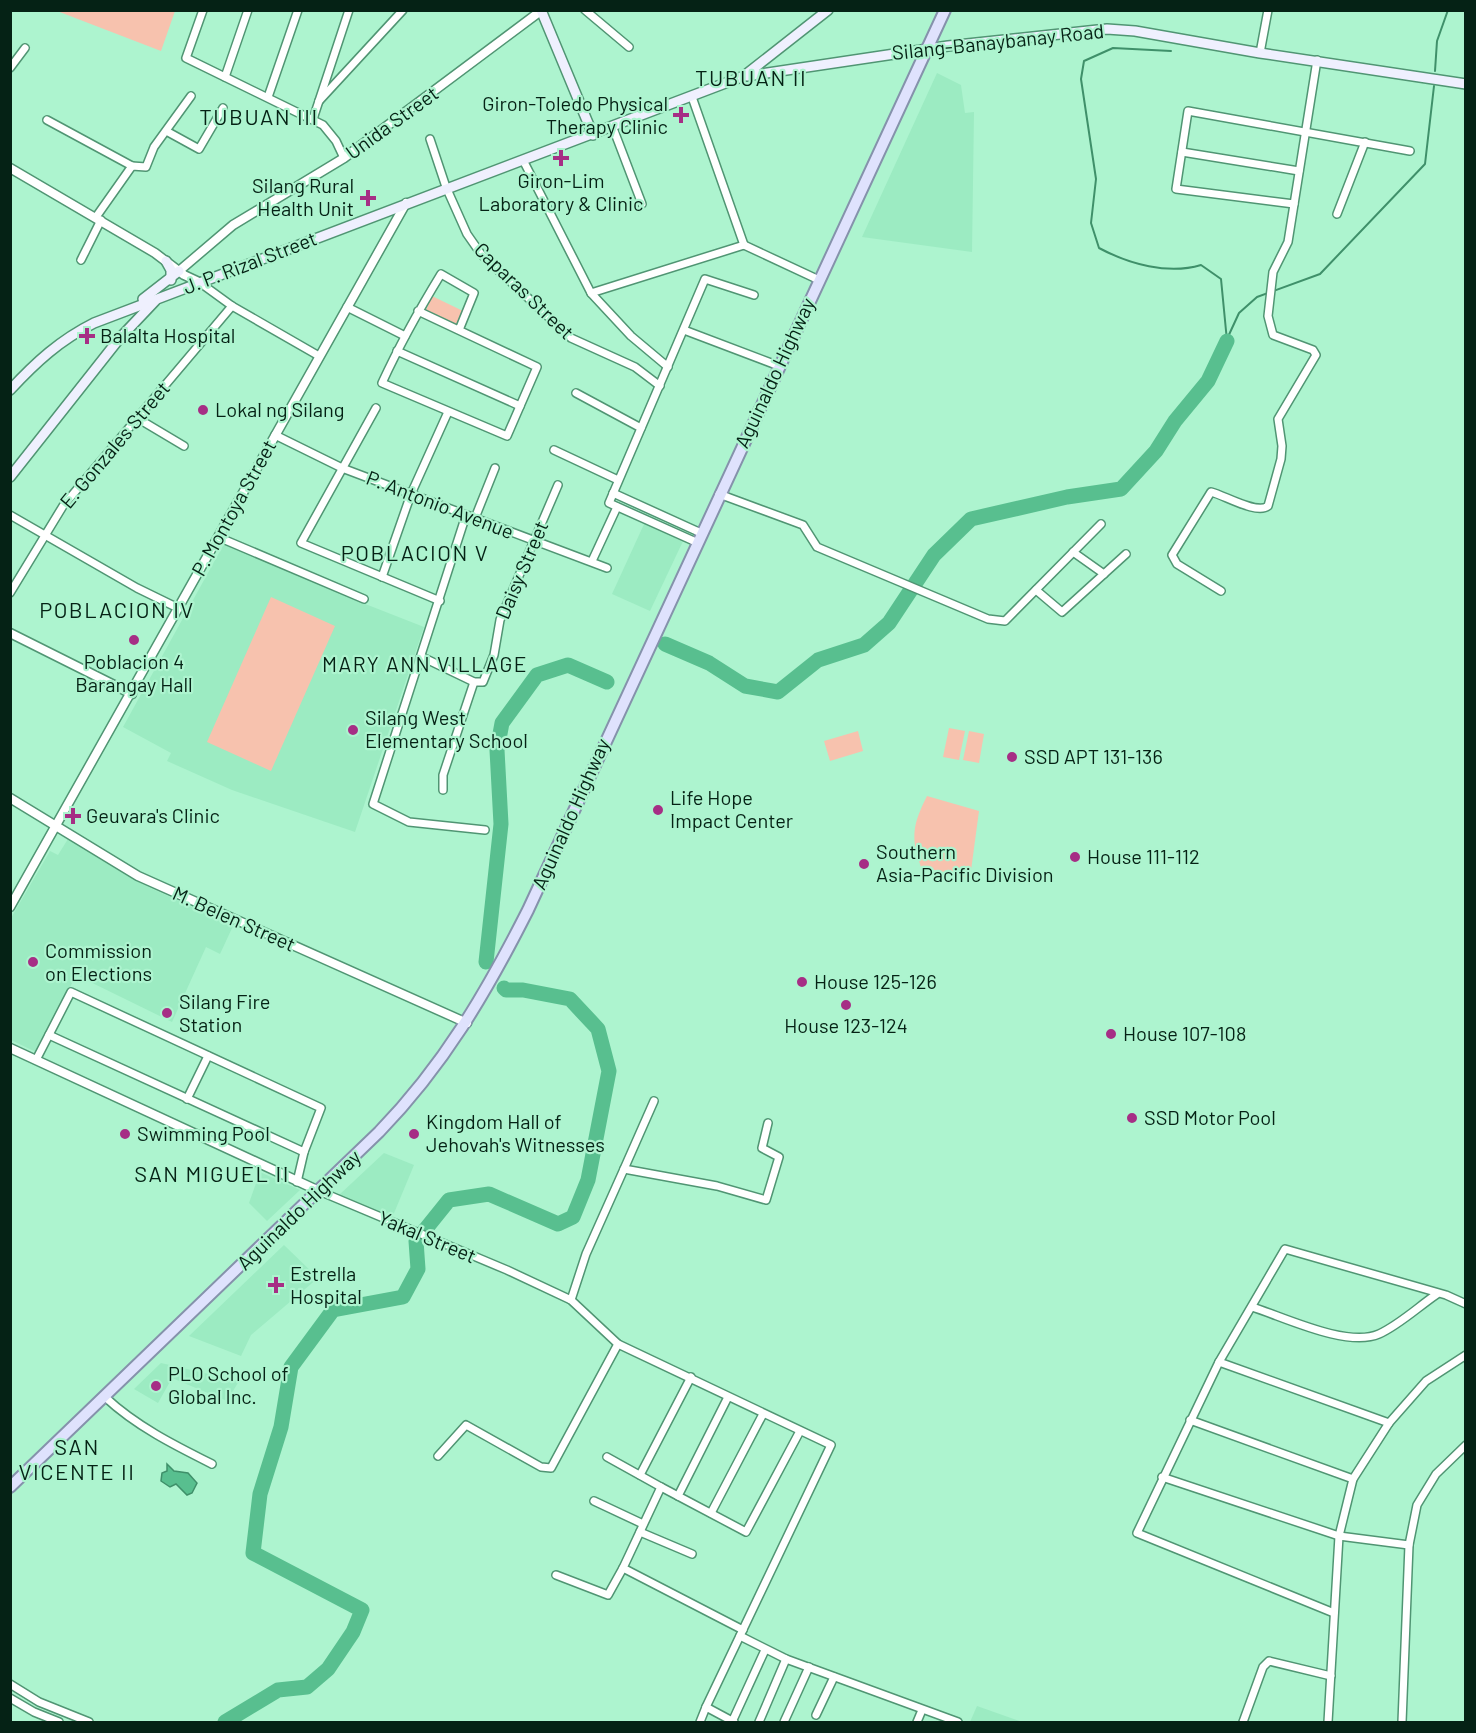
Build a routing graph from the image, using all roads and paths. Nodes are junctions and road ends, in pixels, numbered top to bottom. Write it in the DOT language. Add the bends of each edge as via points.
graph roads {
  1 [pos="203,10"];
  2 [pos="248,10"];
  3 [pos="298,10"];
  4 [pos="349,10"];
  5 [pos="403,10"];
  6 [pos="585,10"];
  7 [pos="828,10"];
  8 [pos="945,10"];
  9 [pos="1268,10"];
  10 [pos="542,11"];
  11 [pos="629,47"];
  12 [pos="25,48"];
  13 [pos="928,49"];
  14 [pos="1260,53"];
  15 [pos="1317,60"];
  16 [pos="10,68"];
  17 [pos="744,76"];
  18 [pos="225,77"];
  19 [pos="1466,84"];
  20 [pos="191,96"];
  21 [pos="268,97"];
  22 [pos="692,97"];
  23 [pos="319,101"];
  24 [pos="223,108"];
  25 [pos="313,119"];
  26 [pos="47,120"];
  27 [pos="613,128"];
  28 [pos="168,132"];
  29 [pos="1305,132"];
  30 [pos="592,135"];
  31 [pos="430,140"];
  32 [pos="1365,142"];
  33 [pos="1410,151"];
  34 [pos="1182,152"];
  35 [pos="344,158"];
  36 [pos="524,160"];
  37 [pos="132,166"];
  38 [pos="10,168"];
  39 [pos="1299,171"];
  40 [pos="446,188"];
  41 [pos="406,203"];
  42 [pos="642,204"];
  43 [pos="1294,204"];
  44 [pos="1337,214"];
  45 [pos="98,219"];
  46 [pos="744,245"];
  47 [pos="81,260"];
  48 [pos="166,261"];
  49 [pos="181,273"];
  50 [pos="171,280"];
  51 [pos="819,280"];
  52 [pos="199,282"];
  53 [pos="181,289"];
  54 [pos="591,293"];
  55 [pos="754,295"];
  56 [pos="160,296"];
  57 [pos="232,306"];
  58 [pos="347,307"];
  59 [pos="129,309"];
  60 [pos="418,311"];
  61 [pos="459,330"];
  62 [pos="684,330"];
  63 [pos="405,336"];
  64 [pos="397,351"];
  65 [pos="319,356"];
  66 [pos="779,366"];
  67 [pos="668,367"];
  68 [pos="660,386"];
  69 [pos="10,390"];
  70 [pos="576,393"];
  71 [pos="520,406"];
  72 [pos="376,408"];
  73 [pos="448,412"];
  74 [pos="137,418"];
  75 [pos="641,428"];
  76 [pos="275,435"];
  77 [pos="184,446"];
  78 [pos="554,450"];
  79 [pos="342,468"];
  80 [pos="495,468"];
  81 [pos="10,477"];
  82 [pos="618,480"];
  83 [pos="558,485"];
  84 [pos="613,493"];
  85 [pos="411,494"];
  86 [pos="719,494"];
  87 [pos="617,507"];
  88 [pos="10,515"];
  89 [pos="466,515"];
  90 [pos="475,518"];
  91 [pos="1101,524"];
  92 [pos="44,535"];
  93 [pos="218,537"];
  94 [pos="698,538"];
  95 [pos="535,540"];
  96 [pos="1073,552"];
  97 [pos="1125,554"];
  98 [pos="592,561"];
  99 [pos="607,568"];
  100 [pos="1104,574"];
  101 [pos="382,577"];
  102 [pos="1036,590"];
  103 [pos="1221,591"];
  104 [pos="10,592"];
  105 [pos="364,599"];
  106 [pos="440,601"];
  107 [pos="178,608"];
  108 [pos="10,633"];
  109 [pos="422,657"];
  110 [pos="474,682"];
  111 [pos="132,694"];
  112 [pos="443,790"];
  113 [pos="10,798"];
  114 [pos="58,825"];
  115 [pos="485,830"];
  116 [pos="10,907"];
  117 [pos="467,1023"];
  118 [pos="49,1035"];
  119 [pos="10,1048"];
  120 [pos="208,1056"];
  121 [pos="36,1060"];
  122 [pos="187,1099"];
  123 [pos="654,1101"];
  124 [pos="768,1123"];
  125 [pos="304,1152"];
  126 [pos="624,1169"];
  127 [pos="297,1182"];
  128 [pos="318,1191"];
  129 [pos="1437,1294"];
  130 [pos="571,1300"];
  131 [pos="1466,1304"];
  132 [pos="1252,1307"];
  133 [pos="618,1344"];
  134 [pos="1466,1355"];
  135 [pos="1219,1362"];
  136 [pos="691,1377"];
  137 [pos="105,1397"];
  138 [pos="729,1397"];
  139 [pos="763,1414"];
  140 [pos="1190,1420"];
  141 [pos="1389,1423"];
  142 [pos="801,1431"];
  143 [pos="1466,1445"];
  144 [pos="438,1456"];
  145 [pos="607,1457"];
  146 [pos="212,1464"];
  147 [pos="640,1475"];
  148 [pos="1162,1477"];
  149 [pos="1353,1479"];
  150 [pos="10,1487"];
  151 [pos="661,1487"];
  152 [pos="678,1496"];
  153 [pos="594,1501"];
  154 [pos="711,1513"];
  155 [pos="643,1524"];
  156 [pos="640,1532"];
  157 [pos="1339,1536"];
  158 [pos="1409,1545"];
  159 [pos="692,1554"];
  160 [pos="622,1568"];
  161 [pos="556,1575"];
  162 [pos="1334,1613"];
  163 [pos="742,1633"];
  164 [pos="765,1650"];
  165 [pos="786,1659"];
  166 [pos="809,1666"];
  167 [pos="1330,1676"];
  168 [pos="834,1677"];
  169 [pos="10,1684"];
  170 [pos="10,1698"];
  171 [pos="706,1707"];
  172 [pos="922,1710"];
  173 [pos="816,1715"];
  174 [pos="59,1722"];
  175 [pos="89,1722"];
  176 [pos="700,1722"];
  177 [pos="733,1722"];
  178 [pos="759,1722"];
  179 [pos="784,1722"];
  180 [pos="917,1722"];
  181 [pos="958,1722"];
  182 [pos="1243,1722"];
  183 [pos="1328,1722"];
  184 [pos="1402,1722"];
  1 -- 18 [label="street" via="186,58"];
  2 -- 18 [label="street"];
  3 -- 21 [label="street"];
  4 -- 23 [label="street"];
  5 -- 23 [label="street"];
  6 -- 11 [label="street"];
  7 -- 17 [label="main road, J. P. Rizal Street"];
  8 -- 13 [label="main road, Aguinaldo Highway"];
  9 -- 14 [label="street"];
  10 -- 30 [label="main road"];
  10 -- 35 [label="street, Unida Street"];
  12 -- 16 [label="street"];
  13 -- 14 [label="main road, Silang-Banaybanay Road" via="1107,29"];
  13 -- 17 [label="main road, Silang-Banaybanay Road"];
  13 -- 51 [label="main road, Aguinaldo Highway"];
  14 -- 15 [label="main road, Silang-Banaybanay Road"];
  15 -- 19 [label="main road, Silang-Banaybanay Road"];
  15 -- 29 [label="street"];
  17 -- 22 [label="main road, J. P. Rizal Street"];
  18 -- 21 [label="street"];
  20 -- 28 [label="street"];
  21 -- 25 [label="street"];
  22 -- 27 [label="main road, J. P. Rizal Street"];
  22 -- 46 [label="street"];
  23 -- 25 [label="street"];
  24 -- 28 [label="street" via="200,149"];
  25 -- 35 [label="street" via="330,133"];
  26 -- 37 [label="street"];
  27 -- 30 [label="main road, J. P. Rizal Street"];
  27 -- 42 [label="street"];
  28 -- 37 [label="street" via="154,147 146,167"];
  29 -- 32 [label="street"];
  29 -- 34 [label="street" via="1188,111"];
  29 -- 39 [label="street"];
  30 -- 36 [label="main road, J. P. Rizal Street"];
  31 -- 40 [label="street, Caparas Street"];
  32 -- 33 [label="street"];
  32 -- 44 [label="street"];
  34 -- 39 [label="street"];
  34 -- 43 [label="street" via="1176,189"];
  35 -- 49 [label="street, Unida Street" via="233,225"];
  36 -- 40 [label="main road, J. P. Rizal Street"];
  36 -- 54 [label="street"];
  37 -- 45 [label="street"];
  38 -- 45 [label="street"];
  39 -- 43 [label="street"];
  40 -- 41 [label="main road, J. P. Rizal Street"];
  40 -- 68 [label="street, Caparas Street" via="475,247 563,331 579,343 635,367"];
  41 -- 52 [label="main road, J. P. Rizal Street"];
  41 -- 58 [label="street, P. Montoya Street"];
  43 -- 103 [label="street" via="1288,242 1275,266 1268,316 1271,334 1316,355 1278,419 1281,459 1268,506 1261,509 1242,505 1211,492 1172,555 1177,564"];
  45 -- 47 [label="street"];
  45 -- 48 [label="street"];
  46 -- 51 [label="street"];
  46 -- 54 [label="street"];
  48 -- 49 [label="street"];
  48 -- 50 [label="main road"];
  49 -- 50 [label="main road"];
  49 -- 52 [label="street"];
  49 -- 53 [label="street" via="187,281"];
  50 -- 59 [label="main road"];
  51 -- 66 [label="main road, Aguinaldo Highway"];
  52 -- 53 [label="main road, J. P. Rizal Street"];
  52 -- 57 [label="street"];
  53 -- 56 [label="main road, J. P. Rizal Street"];
  54 -- 67 [label="street" via="631,336"];
  55 -- 62 [label="street" via="705,279"];
  56 -- 59 [label="main road, J. P. Rizal Street"];
  56 -- 81 [label="main road" via="119,339"];
  57 -- 65 [label="street"];
  57 -- 74 [label="street, E. Gonzales Street"];
  58 -- 63 [label="street"];
  58 -- 65 [label="street, P. Montoya Street"];
  59 -- 69 [label="main road, J. P. Rizal Street" via="71,334"];
  60 -- 61 [label="street"];
  60 -- 61 [label="street" via="441,274 474,293"];
  60 -- 63 [label="street"];
  61 -- 71 [label="street" via="537,367"];
  62 -- 66 [label="street"];
  62 -- 67 [label="street"];
  63 -- 64 [label="street"];
  64 -- 71 [label="street"];
  64 -- 73 [label="street" via="382,383"];
  65 -- 76 [label="street, P. Montoya Street"];
  66 -- 86 [label="main road, Aguinaldo Highway"];
  67 -- 68 [label="street"];
  68 -- 75 [label="street"];
  70 -- 75 [label="street"];
  71 -- 73 [label="street" via="507,436"];
  72 -- 79 [label="street"];
  73 -- 85 [label="street"];
  74 -- 77 [label="street"];
  74 -- 92 [label="street, E. Gonzales Street" via="63,506"];
  75 -- 82 [label="street"];
  76 -- 79 [label="street, P. Antonio Avenue"];
  76 -- 93 [label="street, P. Montoya Street"];
  78 -- 82 [label="street"];
  79 -- 85 [label="street, P. Antonio Avenue"];
  79 -- 101 [label="street" via="301,543"];
  80 -- 90 [label="street"];
  82 -- 84 [label="street"];
  83 -- 95 [label="street, Daisy Street"];
  84 -- 87 [label="street" via="609,503"];
  84 -- 94 [label="street"];
  85 -- 89 [label="street, P. Antonio Avenue"];
  85 -- 101 [label="street"];
  86 -- 94 [label="main road, Aguinaldo Highway"];
  86 -- 102 [label="street" via="804,525 817,547 988,619 1005,621"];
  87 -- 94 [label="street"];
  87 -- 98 [label="street"];
  88 -- 92 [label="street"];
  89 -- 90 [label="street, P. Antonio Avenue"];
  89 -- 106 [label="street"];
  90 -- 95 [label="street, P. Antonio Avenue"];
  91 -- 96 [label="street"];
  92 -- 104 [label="street, E. Gonzales Street"];
  92 -- 107 [label="street"];
  93 -- 105 [label="street"];
  93 -- 107 [label="street, P. Montoya Street"];
  94 -- 117 [label="main road, Aguinaldo Highway" via="528,910"];
  95 -- 98 [label="street, P. Antonio Avenue"];
  95 -- 110 [label="street, Daisy Street" via="500,620 488,674 483,682"];
  96 -- 100 [label="street"];
  96 -- 102 [label="street"];
  97 -- 100 [label="street"];
  98 -- 99 [label="street, P. Antonio Avenue"];
  100 -- 102 [label="street" via="1062,612"];
  101 -- 106 [label="street"];
  106 -- 109 [label="street"];
  107 -- 111 [label="street, P. Montoya Street"];
  108 -- 111 [label="street"];
  109 -- 110 [label="street"];
  109 -- 115 [label="street" via="393,734 373,804 409,822"];
  110 -- 112 [label="street, Daisy Street" via="443,775"];
  111 -- 114 [label="street, P. Montoya Street"];
  113 -- 114 [label="street, M. Belen Street"];
  114 -- 116 [label="street, P. Montoya Street"];
  114 -- 117 [label="street, M. Belen Street" via="158,886"];
  117 -- 128 [label="main road, Aguinaldo Highway" via="402,1108"];
  118 -- 120 [label="street" via="71,992"];
  118 -- 121 [label="street"];
  118 -- 122 [label="street"];
  119 -- 121 [label="street, Yakal Street"];
  120 -- 122 [label="street"];
  120 -- 125 [label="street" via="321,1108"];
  121 -- 127 [label="street, Yakal Street"];
  122 -- 125 [label="street"];
  123 -- 126 [label="street"];
  124 -- 126 [label="street" via="762,1148 779,1157 765,1200 717,1186"];
  125 -- 127 [label="street"];
  126 -- 130 [label="street" via="586,1254"];
  127 -- 128 [label="street, Yakal Street"];
  128 -- 130 [label="street, Yakal Street"];
  128 -- 137 [label="main road, Aguinaldo Highway"];
  129 -- 131 [label="street"];
  129 -- 132 [label="street" via="1378,1334 1360,1337 1337,1335"];
  129 -- 132 [label="street" via="1285,1249"];
  130 -- 133 [label="street, Yakal Street"];
  132 -- 135 [label="street"];
  133 -- 136 [label="street, Yakal Street"];
  133 -- 144 [label="street" via="551,1468 541,1467 466,1425"];
  134 -- 141 [label="street" via="1426,1381"];
  135 -- 140 [label="street"];
  135 -- 141 [label="street"];
  136 -- 138 [label="street, Yakal Street"];
  136 -- 147 [label="street"];
  137 -- 146 [label="street" via="126,1417"];
  137 -- 150 [label="main road, Aguinaldo Highway"];
  138 -- 139 [label="street, Yakal Street"];
  138 -- 152 [label="street"];
  139 -- 142 [label="street, Yakal Street"];
  139 -- 154 [label="street"];
  140 -- 148 [label="street"];
  140 -- 149 [label="street"];
  141 -- 149 [label="street"];
  142 -- 154 [label="street" via="748,1532"];
  142 -- 163 [label="street, Yakal Street" via="831,1445"];
  143 -- 158 [label="street" via="1436,1474 1417,1505"];
  145 -- 147 [label="street"];
  147 -- 151 [label="street"];
  148 -- 157 [label="street"];
  148 -- 162 [label="street" via="1137,1533"];
  149 -- 157 [label="street"];
  151 -- 152 [label="street"];
  151 -- 155 [label="street"];
  152 -- 154 [label="street"];
  153 -- 155 [label="street"];
  155 -- 156 [label="street"];
  156 -- 159 [label="street"];
  156 -- 160 [label="street"];
  157 -- 158 [label="street"];
  157 -- 162 [label="street"];
  158 -- 184 [label="street"];
  160 -- 161 [label="street" via="608,1595"];
  160 -- 163 [label="street"];
  162 -- 167 [label="street"];
  163 -- 164 [label="street"];
  163 -- 171 [label="street"];
  164 -- 165 [label="street"];
  164 -- 177 [label="street"];
  165 -- 166 [label="street"];
  165 -- 178 [label="street"];
  166 -- 168 [label="street"];
  166 -- 179 [label="street"];
  167 -- 182 [label="street" via="1269,1661 1263,1667"];
  167 -- 183 [label="street"];
  168 -- 172 [label="street"];
  168 -- 173 [label="street"];
  169 -- 175 [label="street" via="39,1702"];
  170 -- 174 [label="street"];
  171 -- 176 [label="street"];
  171 -- 177 [label="street"];
  172 -- 180 [label="street"];
  172 -- 181 [label="street"];
}
